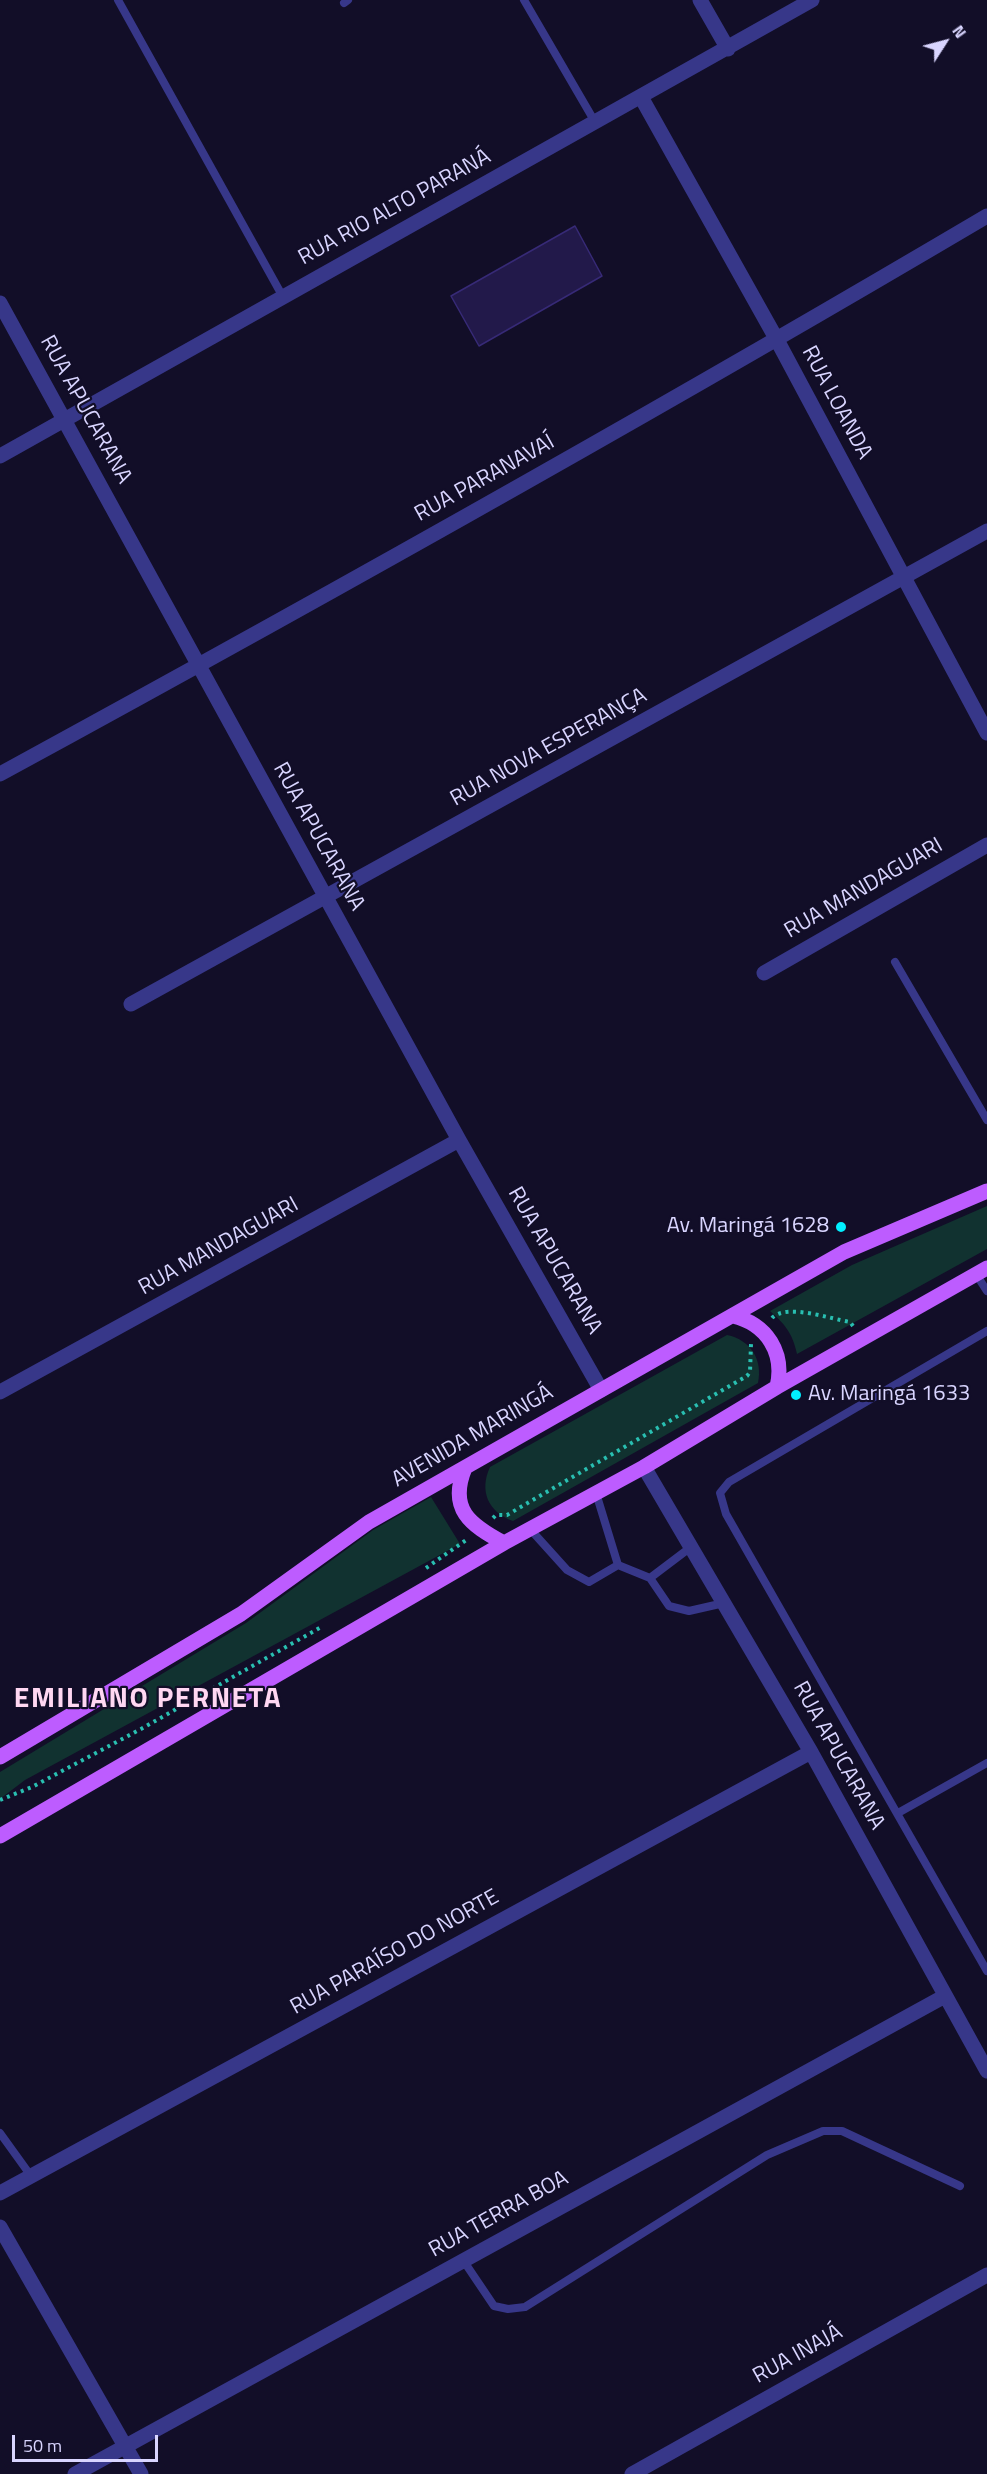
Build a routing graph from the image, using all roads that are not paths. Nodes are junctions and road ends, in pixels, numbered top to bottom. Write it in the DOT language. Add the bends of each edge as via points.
graph roads {
  1 [pos="118,0"];
  2 [pos="524,0"];
  3 [pos="700,0"];
  4 [pos="812,0"];
  5 [pos="728,49"];
  6 [pos="641,97"];
  7 [pos="595,122"];
  8 [pos="987,216"];
  9 [pos="283,297"];
  10 [pos="0,303"];
  11 [pos="777,340"];
  12 [pos="66,419"];
  13 [pos="0,456"];
  14 [pos="987,531"];
  15 [pos="903,578"];
  16 [pos="198,666"];
  17 [pos="987,733"];
  18 [pos="0,774"];
  19 [pos="987,845"];
  20 [pos="326,897"];
  21 [pos="895,962"];
  22 [pos="764,973"];
  23 [pos="131,1004"];
  24 [pos="987,1120"];
  25 [pos="459,1140"];
  26 [pos="987,1191"];
  27 [pos="981,1271"];
  28 [pos="987,1291"];
  29 [pos="733,1316"];
  30 [pos="987,1331"];
  31 [pos="777,1387"];
  32 [pos="601,1390"];
  33 [pos="0,1392"];
  34 [pos="644,1467"];
  35 [pos="465,1468"];
  36 [pos="596,1493"];
  37 [pos="530,1529"];
  38 [pos="504,1543"];
  39 [pos="691,1547"];
  40 [pos="618,1564"];
  41 [pos="650,1578"];
  42 [pos="724,1603"];
  43 [pos="811,1752"];
  44 [pos="0,1757"];
  45 [pos="987,1763"];
  46 [pos="898,1813"];
  47 [pos="0,1836"];
  48 [pos="987,1971"];
  49 [pos="945,1996"];
  50 [pos="987,2071"];
  51 [pos="0,2133"];
  52 [pos="31,2176"];
  53 [pos="960,2186"];
  54 [pos="0,2193"];
  55 [pos="0,2227"];
  56 [pos="464,2260"];
  57 [pos="987,2275"];
  58 [pos="125,2446"];
  59 [pos="75,2474"];
  60 [pos="141,2474"];
  61 [pos="632,2474"];
  1 -- 9 [label="lane"];
  2 -- 7 [label="lane"];
  3 -- 5 [label="street"];
  4 -- 5 [label="street, RUA RIO ALTO PARANÁ"];
  5 -- 6 [label="street, RUA RIO ALTO PARANÁ"];
  6 -- 7 [label="street, RUA RIO ALTO PARANÁ"];
  6 -- 11 [label="street, RUA LOANDA"];
  7 -- 9 [label="street, RUA RIO ALTO PARANÁ"];
  8 -- 11 [label="street, RUA PARANAVAÍ"];
  9 -- 12 [label="street, RUA RIO ALTO PARANÁ"];
  10 -- 12 [label="street, RUA APUCARANA"];
  11 -- 15 [label="street, RUA LOANDA"];
  11 -- 16 [label="street, RUA PARANAVAÍ"];
  12 -- 13 [label="street, RUA RIO ALTO PARANÁ"];
  12 -- 16 [label="street, RUA APUCARANA"];
  14 -- 15 [label="street, RUA NOVA ESPERANÇA"];
  15 -- 17 [label="street, RUA LOANDA"];
  15 -- 20 [label="street, RUA NOVA ESPERANÇA"];
  16 -- 18 [label="street, RUA PARANAVAÍ"];
  16 -- 20 [label="street, RUA APUCARANA"];
  19 -- 22 [label="street, RUA MANDAGUARI"];
  20 -- 23 [label="street, RUA NOVA ESPERANÇA"];
  20 -- 25 [label="street, RUA APUCARANA"];
  21 -- 24 [label="lane"];
  25 -- 32 [label="street, RUA APUCARANA"];
  25 -- 33 [label="street, RUA MANDAGUARI"];
  26 -- 29 [label="main road, AVENIDA MARINGÁ" via="844,1252"];
  27 -- 28 [label="lane"];
  27 -- 31 [label="main road"];
  29 -- 31 [label="main road" via="752,1323 773,1345 779,1365"];
  29 -- 32 [label="main road, AVENIDA MARINGÁ"];
  30 -- 46 [label="lane" via="729,1482 720,1493 726,1514"];
  31 -- 34 [label="main road"];
  32 -- 35 [label="main road, AVENIDA MARINGÁ"];
  34 -- 36 [label="main road"];
  34 -- 39 [label="street, RUA APUCARANA"];
  35 -- 38 [label="main road" via="458,1483 458,1499 465,1516 479,1530"];
  35 -- 44 [label="main road, AVENIDA MARINGÁ" via="369,1522 241,1614"];
  36 -- 37 [label="main road"];
  36 -- 40 [label="lane"];
  37 -- 38 [label="main road"];
  37 -- 40 [label="lane" via="567,1570 589,1582"];
  38 -- 47 [label="main road"];
  39 -- 41 [label="lane"];
  39 -- 42 [label="street, RUA APUCARANA"];
  40 -- 41 [label="lane"];
  41 -- 42 [label="lane" via="669,1606 689,1611"];
  42 -- 43 [label="street, RUA APUCARANA"];
  43 -- 49 [label="street, RUA APUCARANA"];
  43 -- 52 [label="street, RUA PARAÍSO DO NORTE"];
  45 -- 46 [label="lane"];
  46 -- 48 [label="lane"];
  49 -- 50 [label="street, RUA APUCARANA"];
  49 -- 56 [label="street, RUA TERRA BOA"];
  51 -- 52 [label="lane"];
  52 -- 54 [label="street, RUA PARAÍSO DO NORTE"];
  53 -- 56 [label="lane" via="842,2131 823,2131 767,2155 525,2307 494,2306"];
  55 -- 58 [label="street"];
  56 -- 58 [label="street, RUA TERRA BOA"];
  57 -- 61 [label="street, RUA INAJÁ"];
  58 -- 59 [label="street, RUA TERRA BOA"];
  58 -- 60 [label="street"];
}
